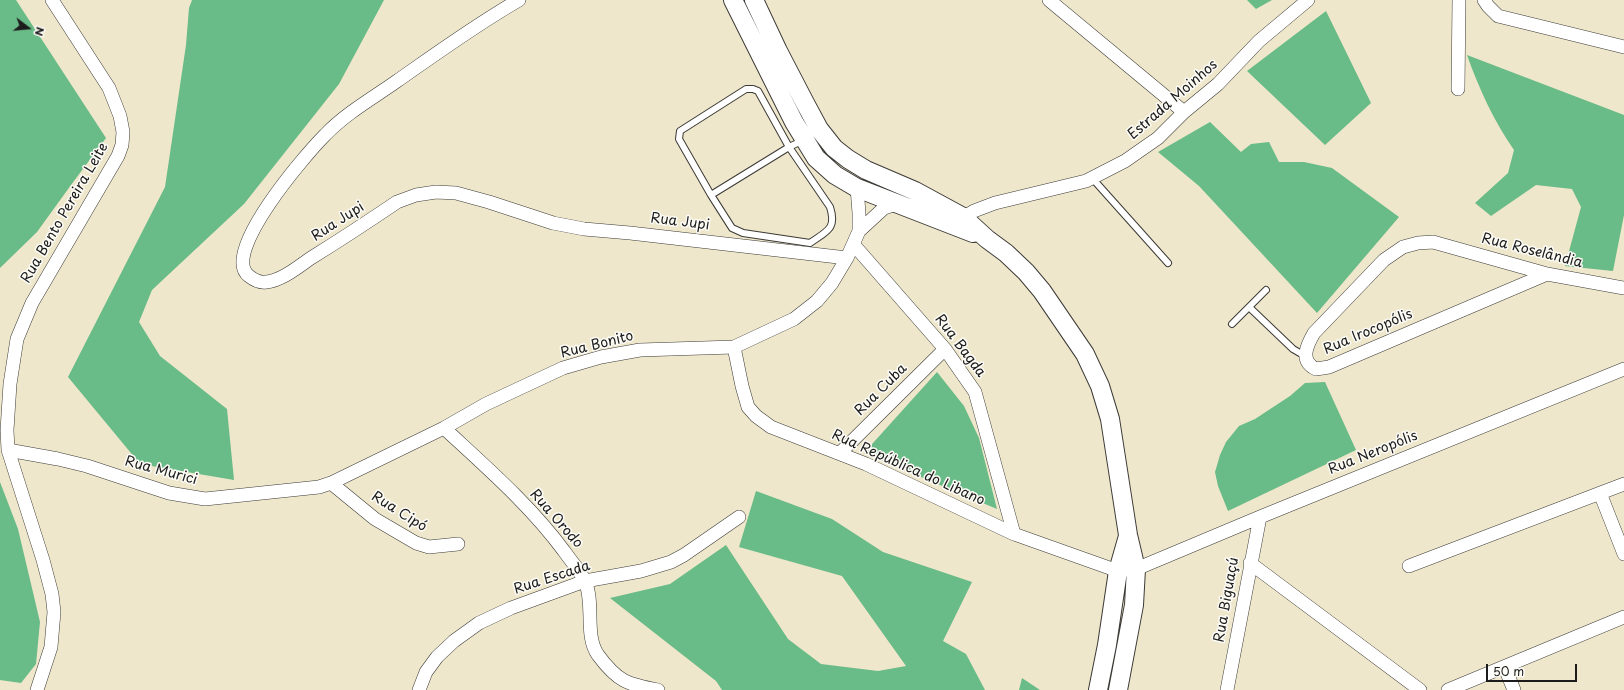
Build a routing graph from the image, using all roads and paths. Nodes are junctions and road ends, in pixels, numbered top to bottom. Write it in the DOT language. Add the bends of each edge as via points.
graph roads {
  1 [pos="52,0"];
  2 [pos="518,0"];
  3 [pos="733,0"];
  4 [pos="754,0"];
  5 [pos="1049,0"];
  6 [pos="1308,0"];
  7 [pos="1459,0"];
  8 [pos="1484,0"];
  9 [pos="1624,47"];
  10 [pos="1458,89"];
  11 [pos="1184,112"];
  12 [pos="797,143"];
  13 [pos="1092,178"];
  14 [pos="857,188"];
  15 [pos="711,195"];
  16 [pos="896,204"];
  17 [pos="957,220"];
  18 [pos="859,230"];
  19 [pos="1434,242"];
  20 [pos="854,244"];
  21 [pos="847,258"];
  22 [pos="1168,263"];
  23 [pos="1547,274"];
  24 [pos="1624,288"];
  25 [pos="1266,290"];
  26 [pos="1249,307"];
  27 [pos="1232,324"];
  28 [pos="734,347"];
  29 [pos="945,349"];
  30 [pos="1305,356"];
  31 [pos="1624,369"];
  32 [pos="5,382"];
  33 [pos="444,428"];
  34 [pos="8,450"];
  35 [pos="840,453"];
  36 [pos="331,483"];
  37 [pos="1624,484"];
  38 [pos="1600,493"];
  39 [pos="739,517"];
  40 [pos="1260,517"];
  41 [pos="1014,534"];
  42 [pos="1128,535"];
  43 [pos="458,544"];
  44 [pos="1624,554"];
  45 [pos="1250,562"];
  46 [pos="1409,566"];
  47 [pos="1136,569"];
  48 [pos="1118,571"];
  49 [pos="585,581"];
  50 [pos="1624,617"];
  51 [pos="1505,668"];
  52 [pos="37,690"];
  53 [pos="418,690"];
  54 [pos="658,690"];
  55 [pos="1098,690"];
  56 [pos="1118,690"];
  57 [pos="1227,690"];
  58 [pos="1420,690"];
  59 [pos="1448,690"];
  60 [pos="1514,690"];
  1 -- 32 [label="street, Rua Bento Pereira Leite" via="109,88 120,116 122,144 118,156 32,303 17,338"];
  2 -- 21 [label="street, Rua Jupi" via="411,71 326,133 283,183 260,219 247,243 242,263 247,275 259,282 275,280 397,202 436,192 456,193 553,223 584,229"];
  3 -- 12 [label="main road"];
  4 -- 17 [label="main road" via="819,129 834,148 866,170 914,191"];
  5 -- 11 [label="street"];
  6 -- 11 [label="street, Estrada Moinhos" via="1259,41 1218,84"];
  7 -- 10 [label="street"];
  8 -- 9 [label="street" via="1498,16"];
  11 -- 13 [label="street, Estrada Moinhos" via="1152,142 1125,161"];
  12 -- 14 [label="main road"];
  12 -- 15 [label="lane"];
  12 -- 15 [label="lane" via="758,91 746,89 680,131 679,139"];
  12 -- 15 [label="lane" via="834,218 831,228 810,244 738,232 732,228"];
  13 -- 17 [label="street, Estrada Moinhos" via="995,203"];
  13 -- 22 [label="lane"];
  14 -- 16 [label="main road"];
  14 -- 18 [label="street"];
  16 -- 17 [label="main road"];
  16 -- 18 [label="street" via="884,208"];
  17 -- 42 [label="main road" via="1006,253 1026,272 1042,290 1085,354 1110,419"];
  18 -- 20 [label="street, Rua Bonito"];
  19 -- 23 [label="street, Rua Roselândia"];
  19 -- 30 [label="street, Rua Irocopólis" via="1403,247 1384,260 1314,333 1307,345"];
  20 -- 21 [label="street, Rua Bonito"];
  20 -- 29 [label="street, Rua Bagda"];
  21 -- 28 [label="street, Rua Bonito" via="817,301 794,319"];
  23 -- 24 [label="street, Rua Roselândia"];
  23 -- 30 [label="street, Rua Irocopólis" via="1329,366 1316,369 1309,364"];
  25 -- 26 [label="lane"];
  26 -- 27 [label="lane"];
  26 -- 30 [label="lane" via="1293,349"];
  28 -- 33 [label="street, Rua Bonito" via="640,350 601,357 563,368 486,404"];
  28 -- 35 [label="street, Rua República do Libano" via="748,407 756,416 771,427"];
  29 -- 35 [label="street, Rua Cuba"];
  29 -- 41 [label="street, Rua Bagda" via="975,392"];
  31 -- 40 [label="street, Rua Neropólis"];
  32 -- 34 [label="street, Rua Bento Pereira Leite"];
  33 -- 36 [label="street, Rua Bonito"];
  33 -- 49 [label="street, Rua Orodo" via="496,476 550,533"];
  34 -- 36 [label="street, Rua Murici" via="87,466 169,493 205,499 319,487"];
  34 -- 52 [label="street, Rua Bento Pereira Leite" via="52,594 54,612 51,647"];
  35 -- 41 [label="street, Rua República do Libano"];
  36 -- 43 [label="street, Rua Cipó" via="375,519 416,543 429,547"];
  37 -- 38 [label="street"];
  38 -- 44 [label="street"];
  38 -- 46 [label="street"];
  39 -- 49 [label="street, Rua Escada" via="671,562 640,571"];
  40 -- 45 [label="street, Rua Biguaçú"];
  40 -- 47 [label="street, Rua Neropólis"];
  41 -- 48 [label="street, Rua República do Libano"];
  42 -- 47 [label="main road"];
  42 -- 48 [label="main road"];
  45 -- 57 [label="street, Rua Biguaçú"];
  45 -- 58 [label="street"];
  47 -- 48 [label="street, Rua Neropólis"];
  47 -- 56 [label="main road" via="1134,605"];
  48 -- 55 [label="main road"];
  49 -- 53 [label="street, Rua Escada" via="479,623 437,657 426,672"];
  49 -- 54 [label="street, Rua Orodo" via="590,600 592,643 597,654 620,679 632,685"];
  50 -- 51 [label="street"];
  51 -- 59 [label="street"];
  51 -- 60 [label="street"];
}
